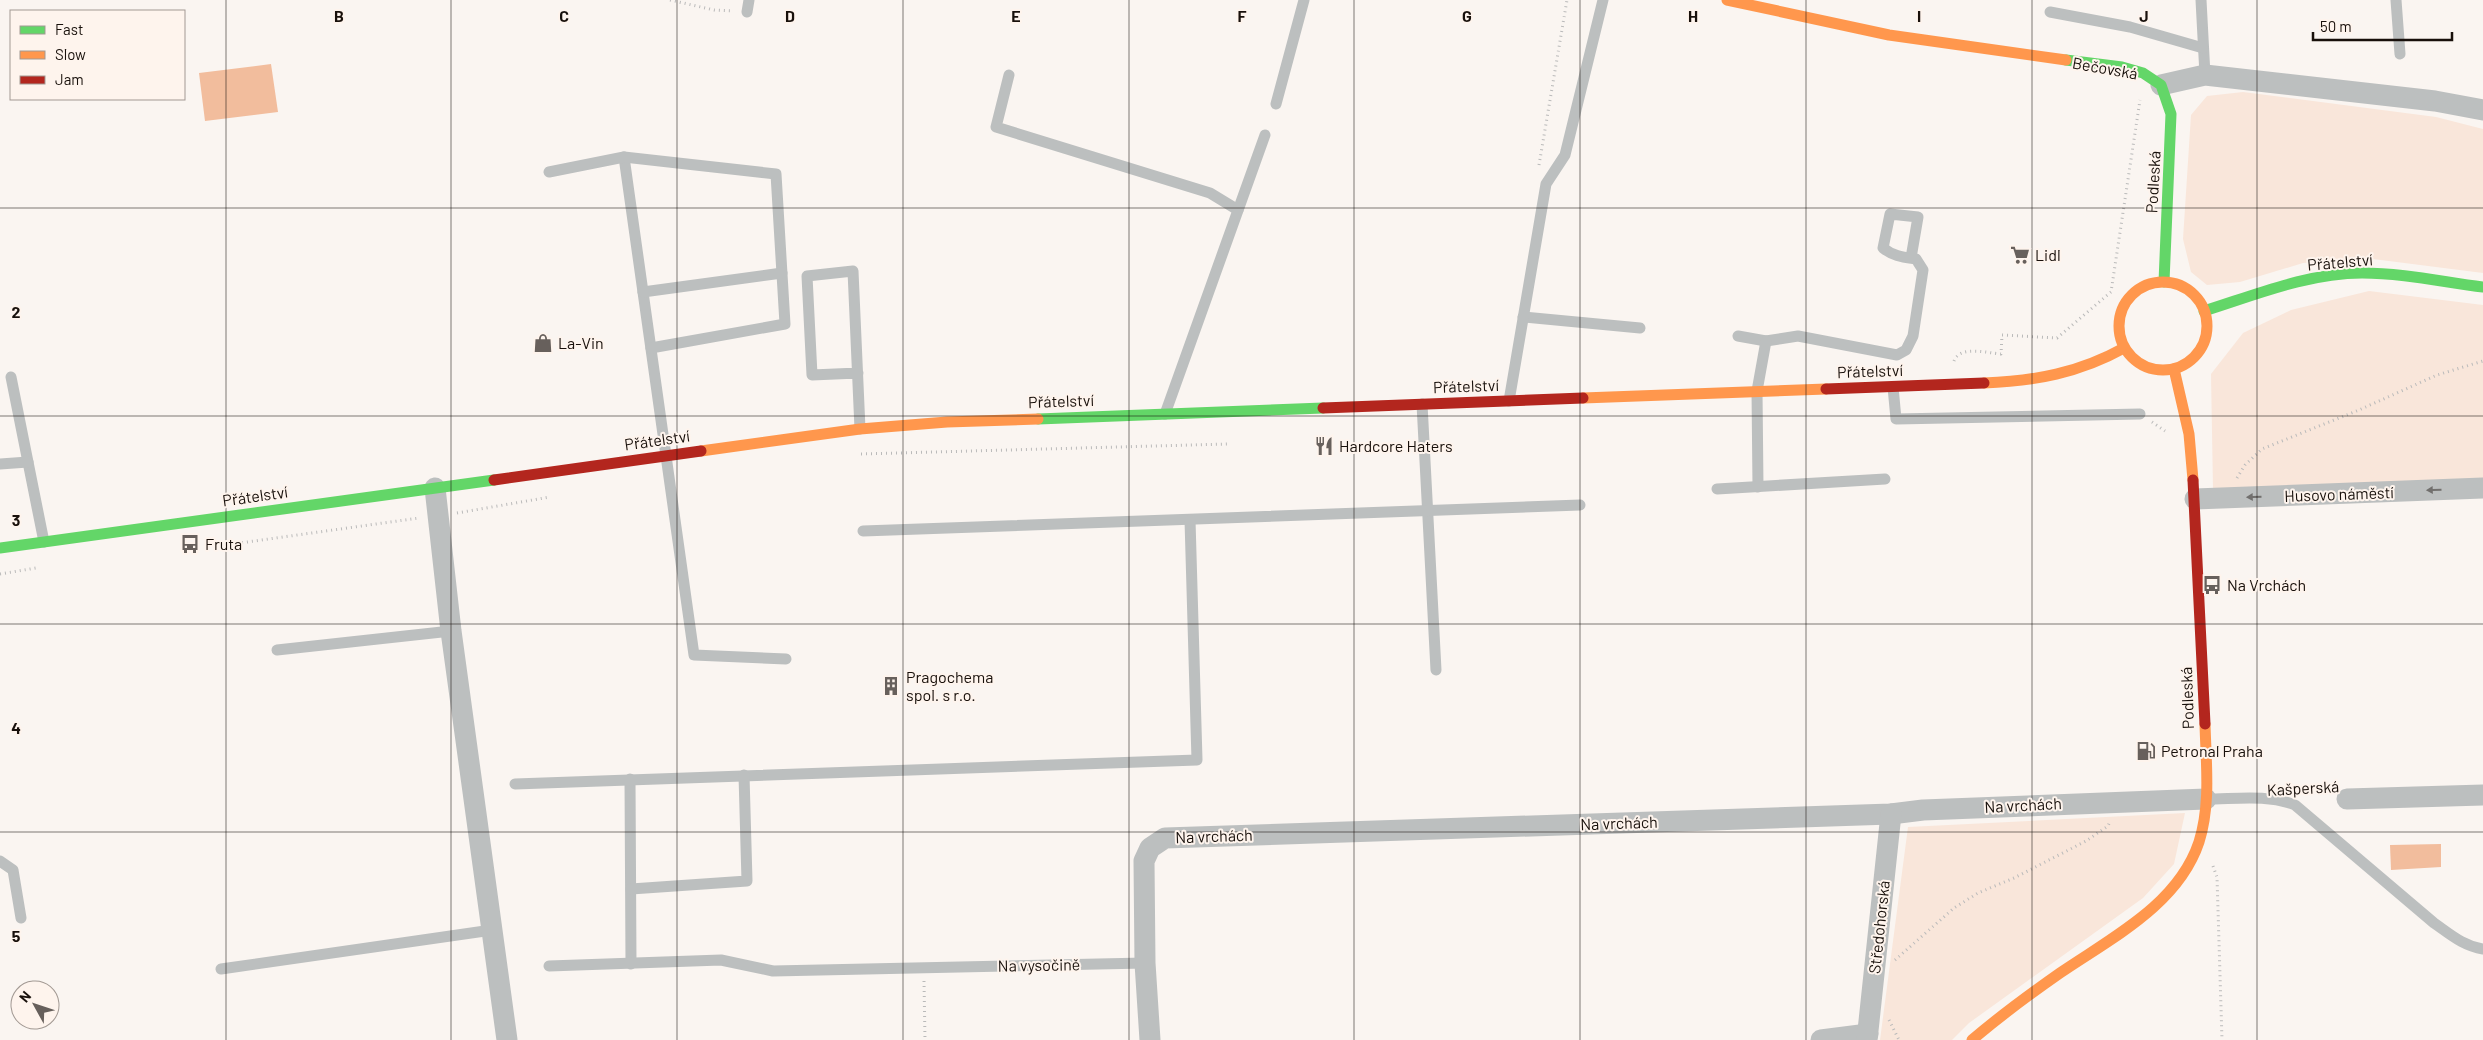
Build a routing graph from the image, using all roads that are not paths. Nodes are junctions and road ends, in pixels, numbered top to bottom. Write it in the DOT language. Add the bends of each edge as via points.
graph roads {
  1 [pos="1304,0"];
  2 [pos="1602,0"];
  3 [pos="1727,0"];
  4 [pos="2201,0"];
  5 [pos="2396,0"];
  6 [pos="2050,12"];
  7 [pos="2203,48"];
  8 [pos="2400,54"];
  9 [pos="1009,75"];
  10 [pos="2204,75"];
  11 [pos="2161,85"];
  12 [pos="1276,104"];
  13 [pos="2483,110"];
  14 [pos="1265,135"];
  15 [pos="624,156"];
  16 [pos="549,172"];
  17 [pos="1238,210"];
  18 [pos="1910,258"];
  19 [pos="782,274"];
  20 [pos="2164,282"];
  21 [pos="2483,287"];
  22 [pos="643,292"];
  23 [pos="2204,311"];
  24 [pos="1523,317"];
  25 [pos="1640,328"];
  26 [pos="1738,336"];
  27 [pos="1766,341"];
  28 [pos="651,348"];
  29 [pos="2124,348"];
  30 [pos="2174,369"];
  31 [pos="858,373"];
  32 [pos="11,376"];
  33 [pos="1893,387"];
  34 [pos="1756,392"];
  35 [pos="1509,401"];
  36 [pos="1422,404"];
  37 [pos="1165,414"];
  38 [pos="2140,414"];
  39 [pos="860,429"];
  40 [pos="666,456"];
  41 [pos="28,462"];
  42 [pos="0,464"];
  43 [pos="1885,479"];
  44 [pos="1758,487"];
  45 [pos="435,488"];
  46 [pos="2483,488"];
  47 [pos="1717,489"];
  48 [pos="2196,499"];
  49 [pos="1580,505"];
  50 [pos="1428,511"];
  51 [pos="1190,520"];
  52 [pos="863,532"];
  53 [pos="44,542"];
  54 [pos="0,548"];
  55 [pos="450,631"];
  56 [pos="277,650"];
  57 [pos="786,659"];
  58 [pos="1436,670"];
  59 [pos="744,775"];
  60 [pos="630,779"];
  61 [pos="514,784"];
  62 [pos="2483,795"];
  63 [pos="2206,799"];
  64 [pos="2347,800"];
  65 [pos="1891,814"];
  66 [pos="0,861"];
  67 [pos="631,889"];
  68 [pos="21,918"];
  69 [pos="492,930"];
  70 [pos="2483,949"];
  71 [pos="1145,963"];
  72 [pos="631,964"];
  73 [pos="549,966"];
  74 [pos="221,969"];
  75 [pos="1867,1037"];
  76 [pos="507,1040"];
  77 [pos="1150,1040"];
  78 [pos="1821,1040"];
  79 [pos="1972,1040"];
  1 -- 12 [label="lane"];
  2 -- 24 [label="lane" via="1565,155 1546,184"];
  3 -- 11 [label="main road, Bečovská" via="1934,42 2122,67 2143,73"];
  4 -- 7 [label="lane"];
  5 -- 8 [label="lane"];
  6 -- 7 [label="lane" via="2130,27"];
  7 -- 10 [label="lane"];
  9 -- 17 [label="lane" via="996,127 1210,193"];
  10 -- 11 [label="street"];
  10 -- 13 [label="street" via="2435,100"];
  11 -- 20 [label="main road, Podleská" via="2168,99 2172,126"];
  14 -- 17 [label="lane"];
  15 -- 16 [label="lane"];
  15 -- 19 [label="lane" via="776,174"];
  15 -- 22 [label="lane"];
  17 -- 37 [label="lane"];
  18 -- 27 [label="lane" via="1916,259 1923,270 1913,336 1906,350 1897,356 1798,336"];
  19 -- 22 [label="lane"];
  19 -- 28 [label="lane" via="785,324"];
  20 -- 23 [label="main road" via="2184,287 2194,294"];
  20 -- 29 [label="main road" via="2140,288 2124,304 2119,326"];
  21 -- 23 [label="main road, Přátelství" via="2360,273 2312,279"];
  22 -- 28 [label="lane"];
  23 -- 30 [label="main road" via="2207,326 2201,348 2185,365"];
  24 -- 25 [label="lane"];
  24 -- 35 [label="lane"];
  26 -- 27 [label="lane"];
  27 -- 34 [label="lane"];
  28 -- 40 [label="lane"];
  29 -- 30 [label="main road" via="2146,367"];
  29 -- 33 [label="main road, Přátelství" via="2081,370 2053,378"];
  30 -- 48 [label="main road, Podleská" via="2189,434"];
  31 -- 31 [label="lane" via="853,271 807,276 812,375"];
  31 -- 39 [label="lane"];
  32 -- 41 [label="lane"];
  33 -- 34 [label="main road, Přátelství"];
  33 -- 38 [label="lane" via="1896,419"];
  34 -- 35 [label="main road, Přátelství"];
  34 -- 44 [label="lane"];
  35 -- 36 [label="main road, Přátelství"];
  36 -- 37 [label="main road, Přátelství"];
  36 -- 50 [label="lane"];
  37 -- 39 [label="main road, Přátelství" via="947,422"];
  39 -- 40 [label="main road, Přátelství"];
  40 -- 45 [label="main road, Přátelství"];
  40 -- 57 [label="lane" via="694,655"];
  41 -- 42 [label="lane"];
  41 -- 53 [label="lane"];
  43 -- 44 [label="lane"];
  44 -- 47 [label="lane"];
  45 -- 53 [label="main road, Přátelství"];
  45 -- 55 [label="street"];
  46 -- 48 [label="street, Husovo náměstí, one-way"];
  48 -- 63 [label="main road, Podleská"];
  49 -- 50 [label="lane"];
  50 -- 51 [label="lane"];
  50 -- 58 [label="lane"];
  51 -- 52 [label="lane"];
  51 -- 59 [label="lane" via="1197,760"];
  53 -- 54 [label="main road, Přátelství"];
  55 -- 56 [label="lane"];
  55 -- 69 [label="street"];
  59 -- 60 [label="lane"];
  59 -- 67 [label="lane" via="747,881"];
  60 -- 61 [label="lane"];
  60 -- 67 [label="lane"];
  62 -- 64 [label="street, Kašperská"];
  63 -- 65 [label="street, Na vrchách"];
  63 -- 70 [label="lane, Kašperská" via="2259,797 2295,805 2434,923 2457,940"];
  63 -- 79 [label="main road, Podleská" via="2200,840 2191,860 2169,892 2126,928 2059,973"];
  65 -- 71 [label="street, Na vrchách" via="1165,838 1150,848 1144,861"];
  65 -- 75 [label="street, Středohorská"];
  66 -- 68 [label="lane" via="12,870"];
  67 -- 72 [label="lane"];
  69 -- 74 [label="lane"];
  69 -- 76 [label="street"];
  71 -- 72 [label="lane, Na vysočině" via="773,971 721,960"];
  71 -- 77 [label="street"];
  72 -- 73 [label="lane, Na vysočině"];
  75 -- 78 [label="street"];
}
